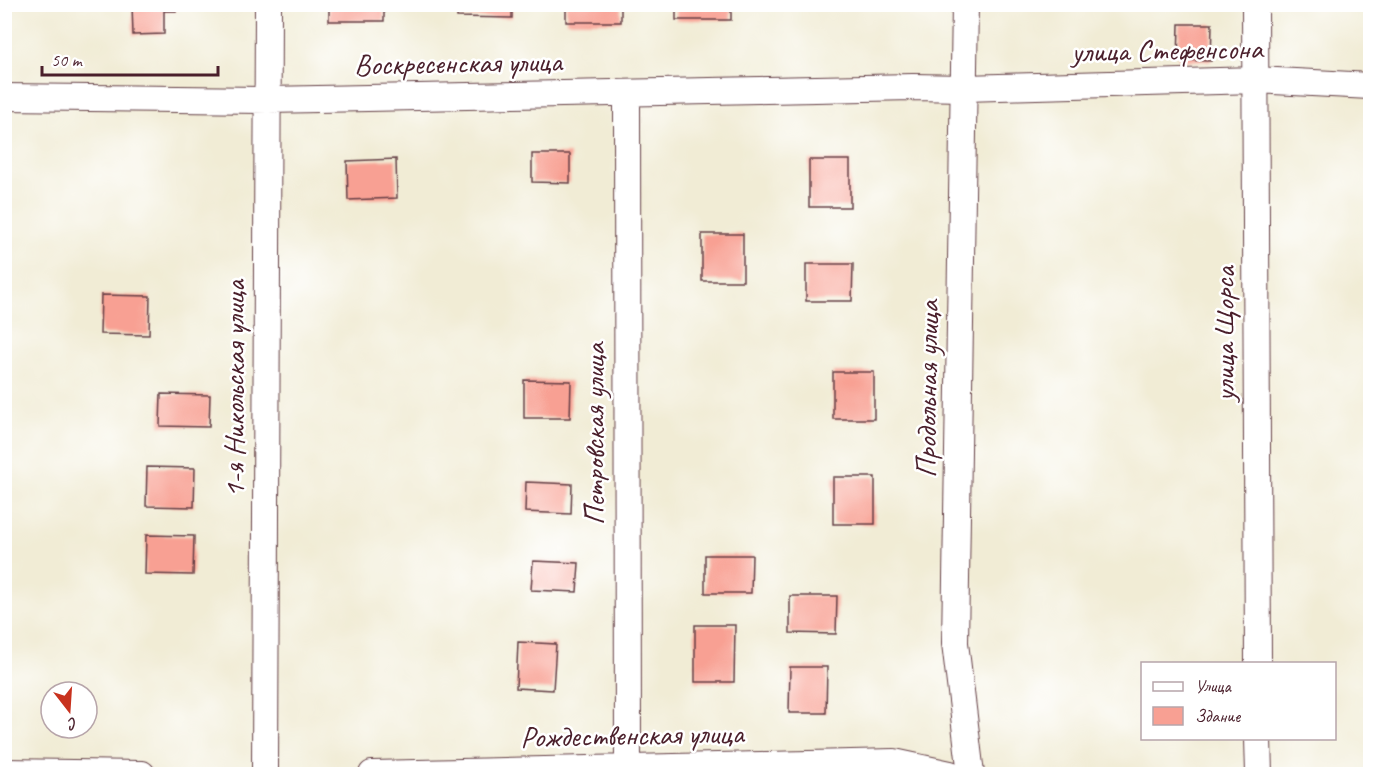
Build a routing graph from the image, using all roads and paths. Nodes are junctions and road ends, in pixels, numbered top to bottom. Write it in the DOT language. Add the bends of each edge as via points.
graph roads {
  1 [pos="268,4"];
  2 [pos="965,4"];
  3 [pos="1255,4"];
  4 [pos="1256,80"];
  5 [pos="1371,86"];
  6 [pos="913,87"];
  7 [pos="965,88"];
  8 [pos="627,93"];
  9 [pos="4,98"];
  10 [pos="268,100"];
  11 [pos="1258,662"];
  12 [pos="1258,740"];
  13 [pos="628,771"];
  14 [pos="4,772"];
  15 [pos="142,774"];
  16 [pos="265,774"];
  17 [pos="372,774"];
  18 [pos="950,774"];
  19 [pos="971,774"];
  20 [pos="1258,774"];
  1 -- 10 [label="street, 1-я Никольская улица"];
  2 -- 7 [label="street, Продольная улица"];
  3 -- 4 [label="street, улица Щорса"];
  4 -- 5 [label="street, улица Стефенсона"];
  4 -- 7 [label="street, улица Стефенсона"];
  4 -- 11 [label="street, улица Щорса"];
  6 -- 7 [label="street, улица Стефенсона"];
  6 -- 8 [label="street, Воскресенская улица"];
  7 -- 19 [label="street, Продольная улица" via="955,643"];
  8 -- 10 [label="street, Воскресенская улица"];
  8 -- 13 [label="street, Петровская улица"];
  9 -- 10 [label="street, Воскресенская улица"];
  10 -- 16 [label="street, 1-я Никольская улица"];
  12 -- 20 [label="street"];
  13 -- 17 [label="street, Рождественская улица"];
  13 -- 18 [label="street, Рождественская улица" via="894,762"];
  14 -- 15 [label="street"];
}
